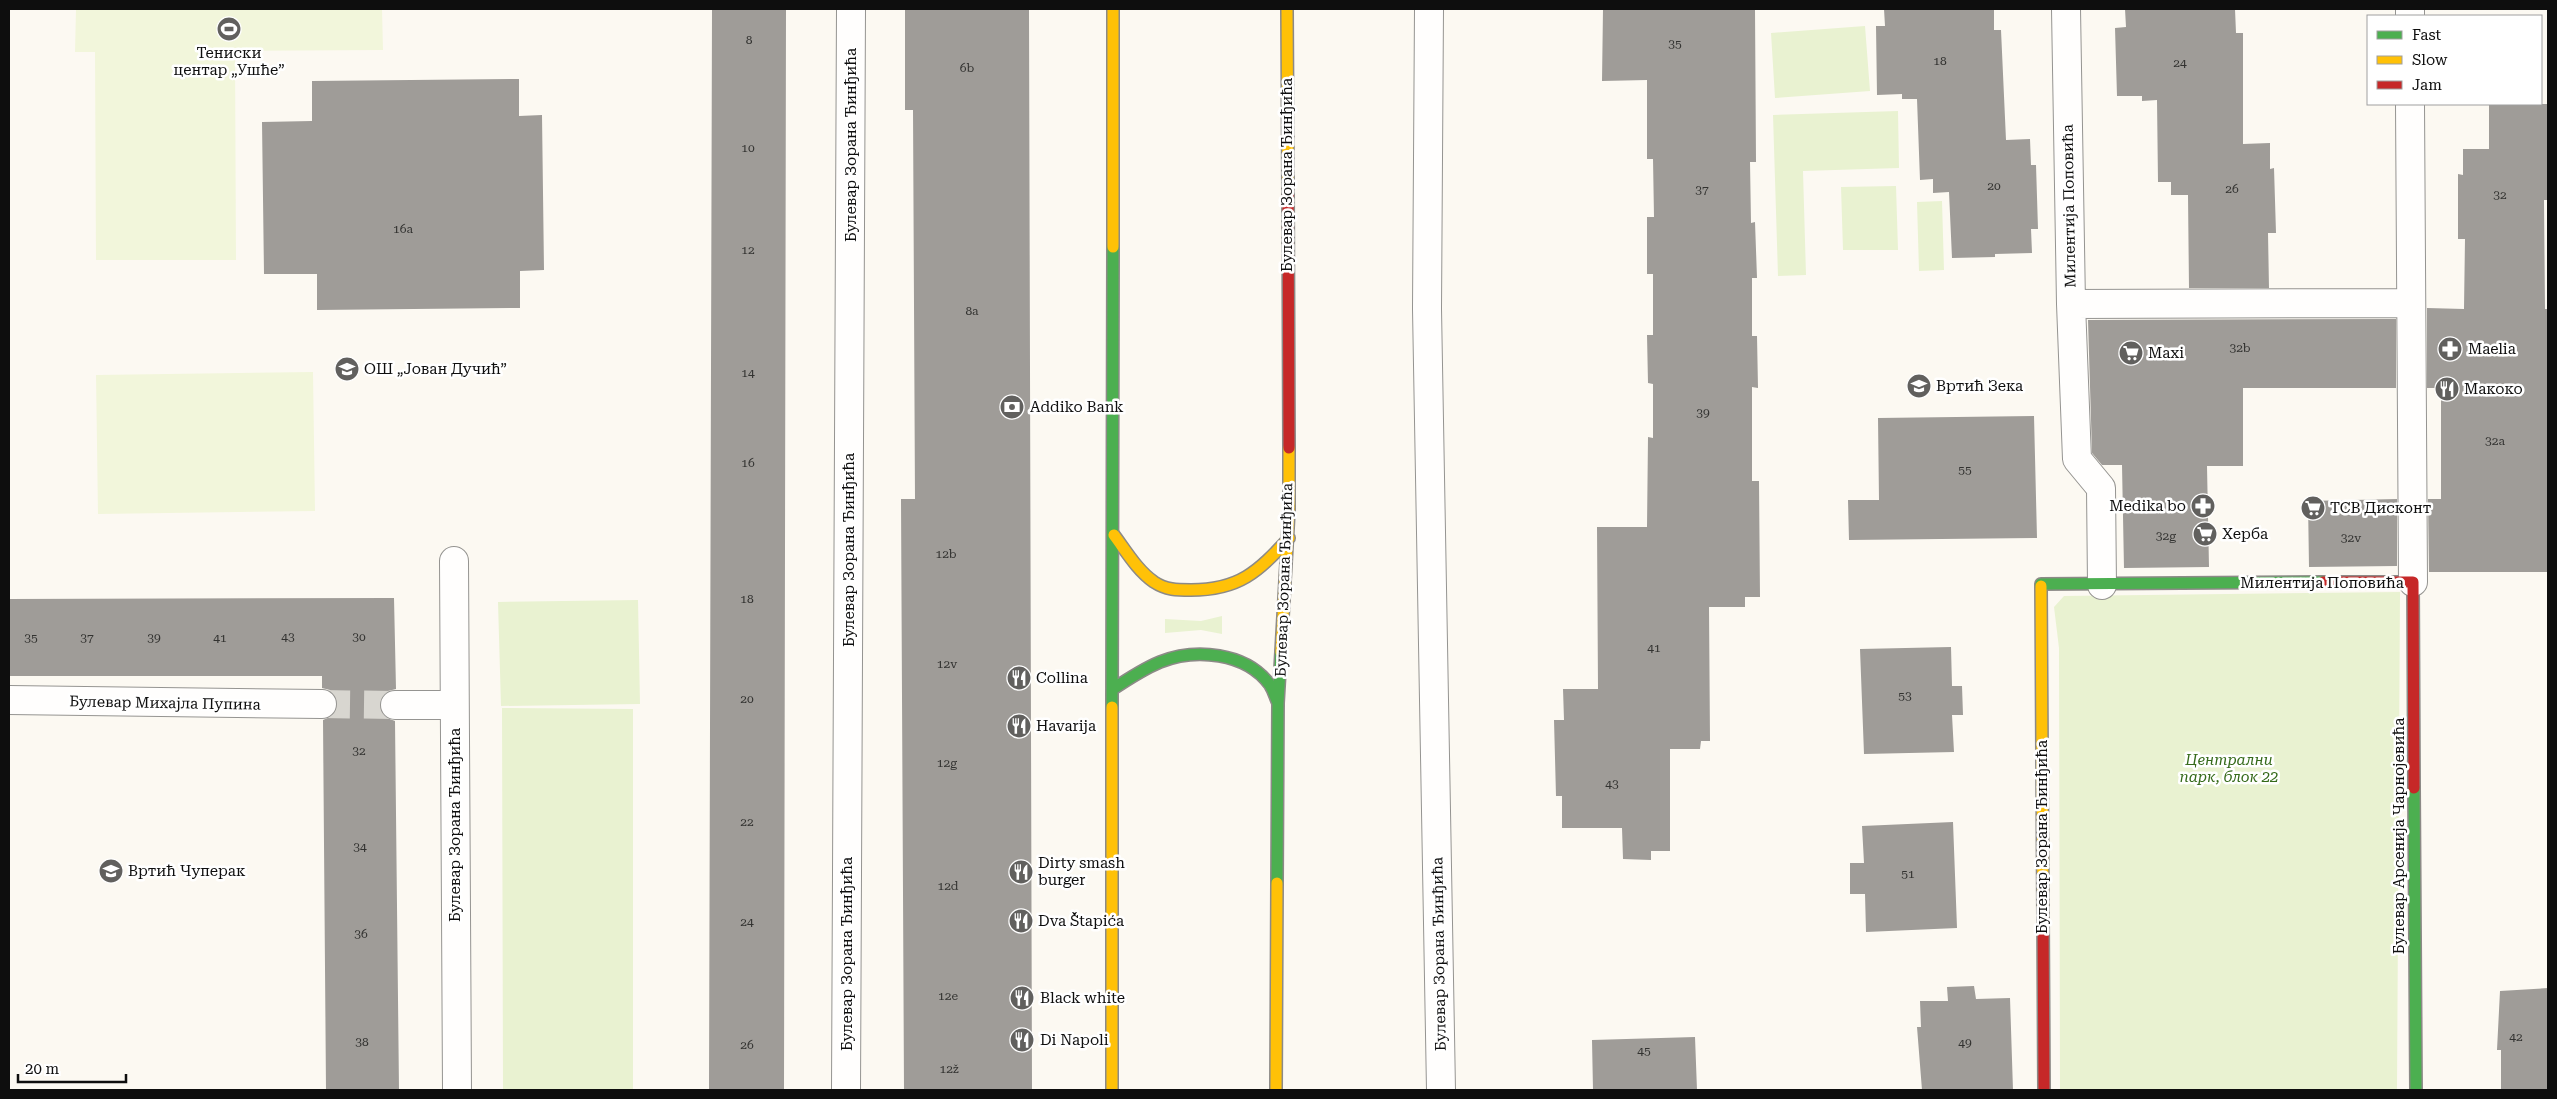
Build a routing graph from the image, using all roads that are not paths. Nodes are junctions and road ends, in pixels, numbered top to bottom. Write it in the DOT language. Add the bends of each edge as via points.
graph roads {
  1 [pos="851,9"];
  2 [pos="1113,9"];
  3 [pos="1287,9"];
  4 [pos="1429,9"];
  5 [pos="2066,9"];
  6 [pos="2410,105"];
  7 [pos="2411,303"];
  8 [pos="2071,304"];
  9 [pos="1114,536"];
  10 [pos="1289,538"];
  11 [pos="454,561"];
  12 [pos="2413,582"];
  13 [pos="2041,584"];
  14 [pos="2102,584"];
  15 [pos="1113,689"];
  16 [pos="9,700"];
  17 [pos="1278,703"];
  18 [pos="322,704"];
  19 [pos="395,705"];
  20 [pos="454,705"];
  21 [pos="457,1090"];
  22 [pos="846,1090"];
  23 [pos="1112,1090"];
  24 [pos="1276,1090"];
  25 [pos="1441,1090"];
  26 [pos="2044,1090"];
  27 [pos="2416,1090"];
  1 -- 22 [label="street, Булевар Зорана Ђинђића"];
  2 -- 9 [label="street"];
  3 -- 10 [label="street, Булевар Зорана Ђинђића"];
  4 -- 25 [label="street, Булевар Зорана Ђинђића" via="1428,309"];
  5 -- 8 [label="street, Милентија Поповића"];
  6 -- 7 [label="street, Милентија Поповића"];
  7 -- 8 [label="street, Милентија Поповића"];
  7 -- 12 [label="street, Милентија Поповића"];
  8 -- 14 [label="street" via="2077,459 2101,488"];
  9 -- 10 [label="street" via="1142,572 1161,587 1202,591 1221,590 1242,582 1259,571"];
  9 -- 15 [label="street"];
  10 -- 17 [label="street, Булевар Зорана Ђинђића"];
  11 -- 20 [label="street, Булевар Зорана Ђинђића"];
  12 -- 14 [label="street, Милентија Поповића"];
  12 -- 27 [label="street, Булевар Арсенија Чарнојевића"];
  13 -- 14 [label="street, Милентија Поповића"];
  13 -- 26 [label="street, Булевар Зорана Ђинђића"];
  15 -- 17 [label="street" via="1162,661 1193,654 1226,656 1256,672 1269,684"];
  15 -- 23 [label="street"];
  16 -- 18 [label="street, Булевар Михајла Пупина"];
  17 -- 24 [label="street, Булевар Зорана Ђинђића"];
  19 -- 20 [label="street"];
  20 -- 21 [label="street, Булевар Зорана Ђинђића"];
}
